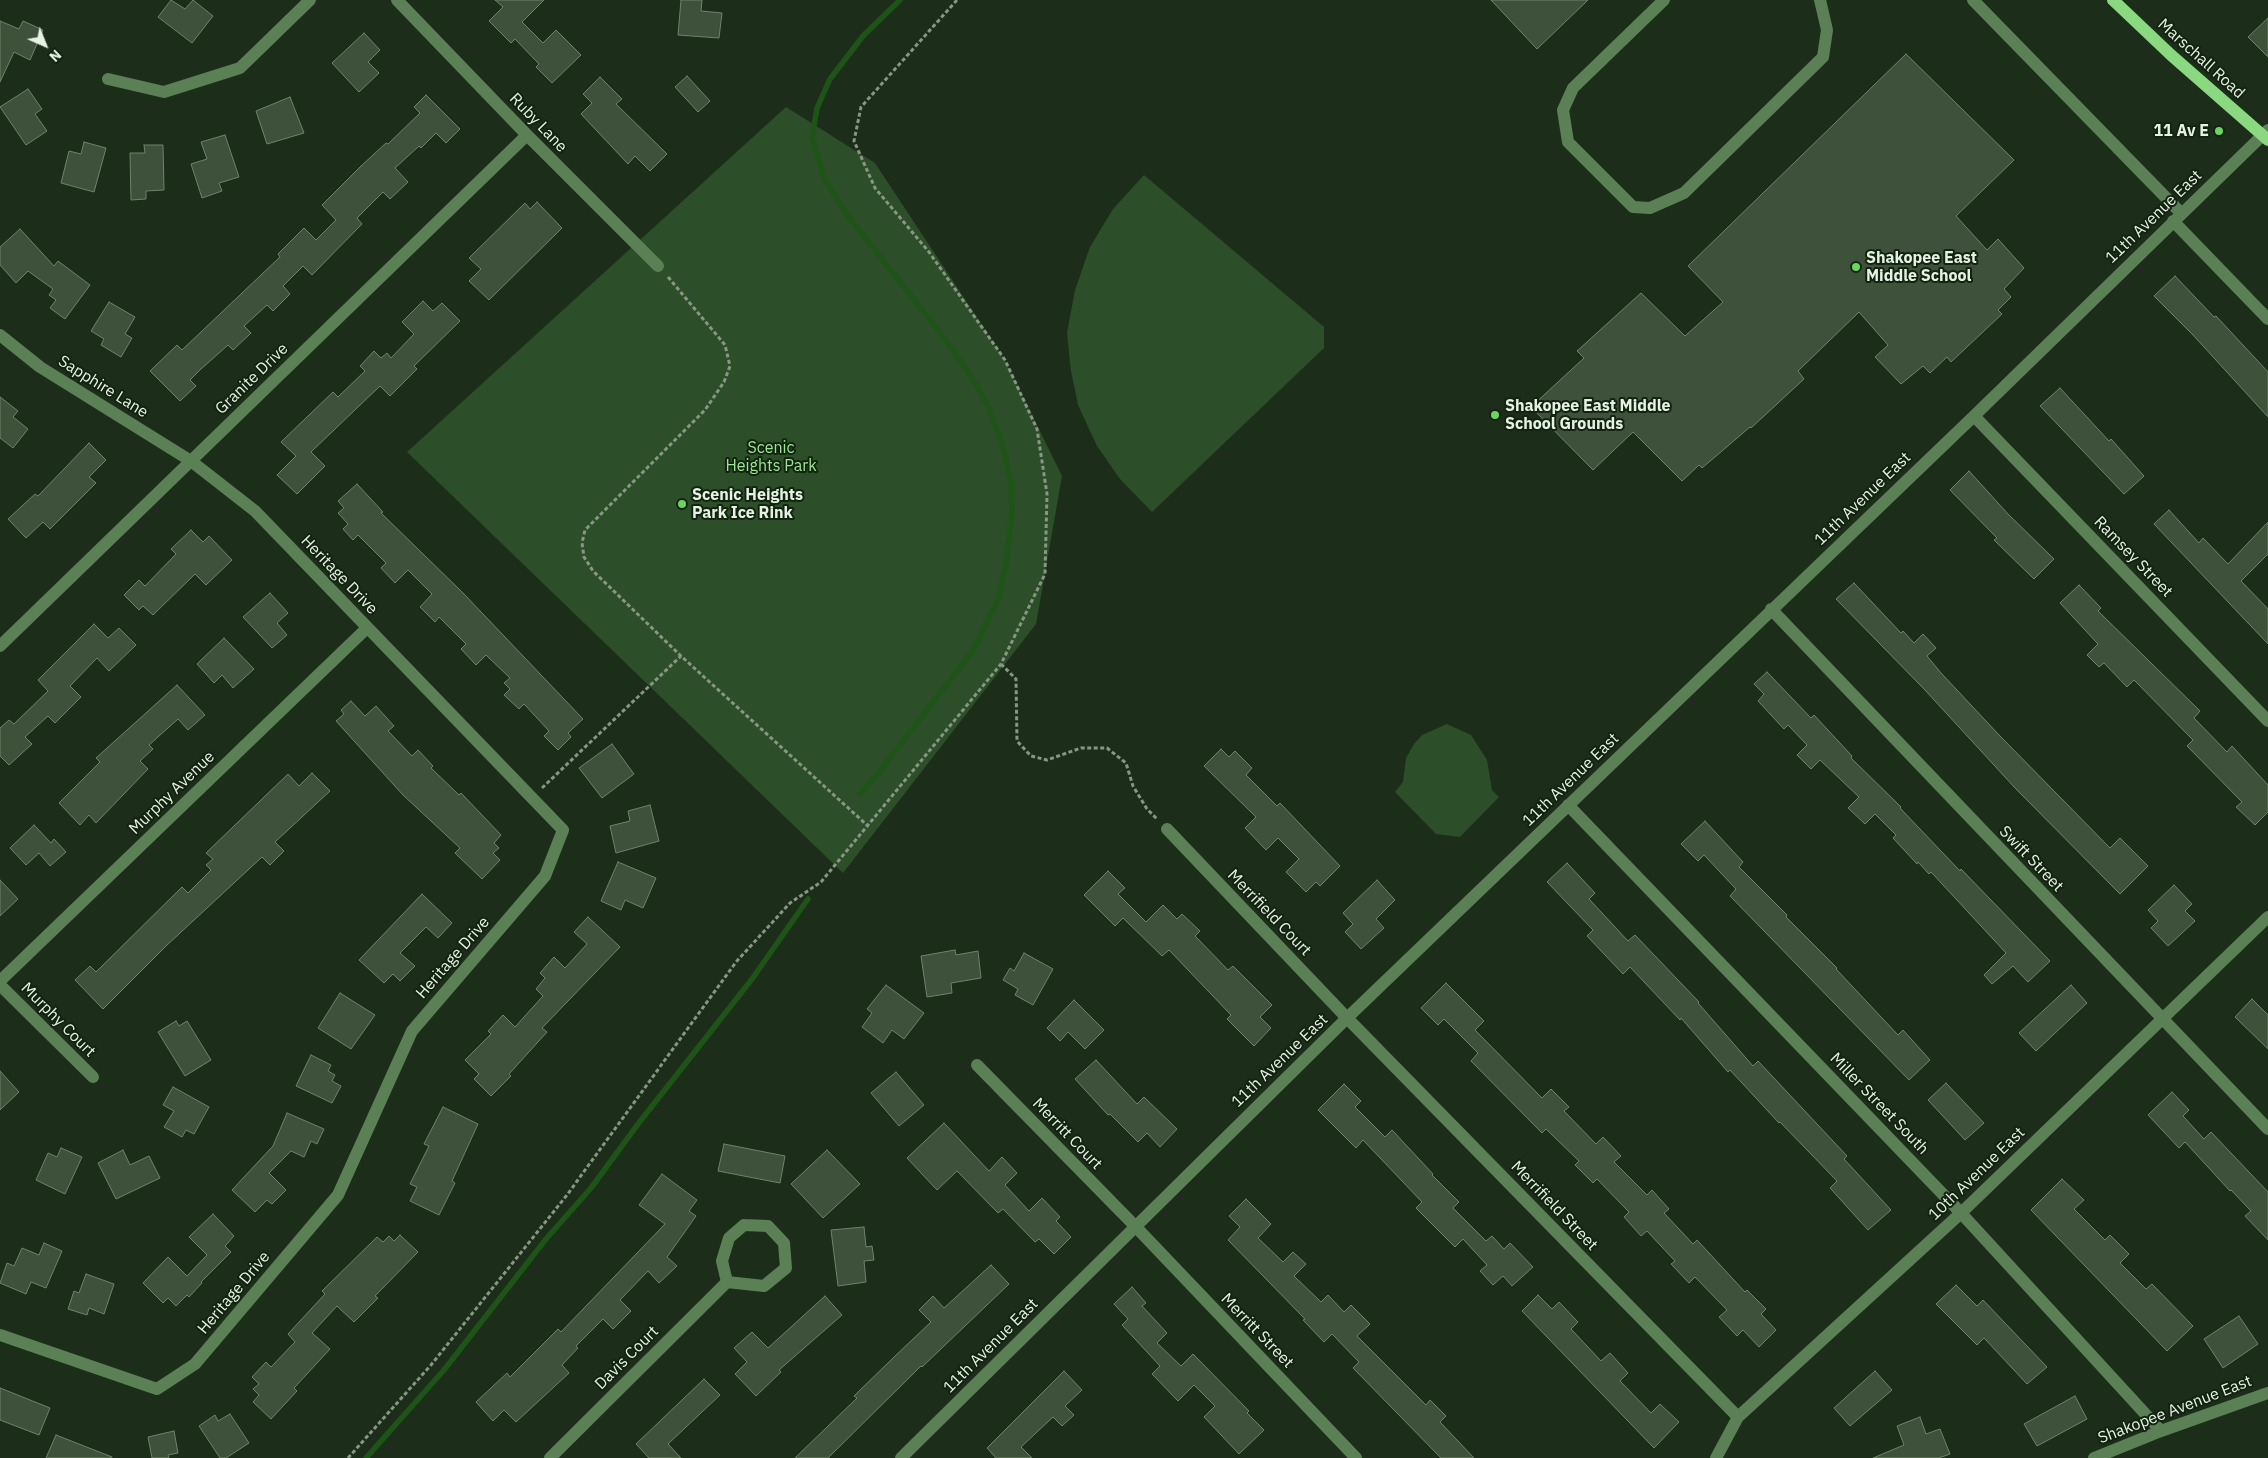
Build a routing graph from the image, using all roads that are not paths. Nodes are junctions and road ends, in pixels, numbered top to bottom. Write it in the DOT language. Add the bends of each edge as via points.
graph roads {
  1 [pos="310,0"];
  2 [pos="397,0"];
  3 [pos="1664,0"];
  4 [pos="1820,0"];
  5 [pos="1973,0"];
  6 [pos="2113,0"];
  7 [pos="108,79"];
  8 [pos="527,135"];
  9 [pos="2266,135"];
  10 [pos="2177,217"];
  11 [pos="658,266"];
  12 [pos="2268,319"];
  13 [pos="0,335"];
  14 [pos="1974,416"];
  15 [pos="191,461"];
  16 [pos="1771,610"];
  17 [pos="367,628"];
  18 [pos="0,646"];
  19 [pos="2268,721"];
  20 [pos="1568,805"];
  21 [pos="1168,829"];
  22 [pos="2268,917"];
  23 [pos="0,981"];
  24 [pos="0,985"];
  25 [pos="1347,1018"];
  26 [pos="2162,1019"];
  27 [pos="977,1065"];
  28 [pos="93,1077"];
  29 [pos="2268,1129"];
  30 [pos="1961,1212"];
  31 [pos="1135,1226"];
  32 [pos="727,1282"];
  33 [pos="0,1336"];
  34 [pos="2268,1392"];
  35 [pos="1738,1418"];
  36 [pos="2161,1431"];
  37 [pos="550,1458"];
  38 [pos="901,1458"];
  39 [pos="1356,1458"];
  40 [pos="1716,1458"];
  41 [pos="2094,1458"];
  1 -- 7 [label="street" via="240,68 164,92"];
  2 -- 8 [label="street, Ruby Lane"];
  3 -- 4 [label="street" via="1573,88 1563,110 1568,142 1633,207 1650,208 1684,193 1823,58 1827,30"];
  5 -- 10 [label="street"];
  6 -- 9 [label="main road, Marschall Road" via="2171,55"];
  8 -- 11 [label="street, Ruby Lane"];
  8 -- 15 [label="street, Granite Drive"];
  9 -- 10 [label="street, 11th Avenue East"];
  10 -- 12 [label="street"];
  10 -- 14 [label="street, 11th Avenue East"];
  13 -- 15 [label="street, Sapphire Lane" via="40,367"];
  14 -- 16 [label="street, 11th Avenue East"];
  14 -- 19 [label="street, Ramsey Street"];
  15 -- 17 [label="street, Heritage Drive" via="255,511"];
  15 -- 18 [label="street, Granite Drive"];
  16 -- 20 [label="street, 11th Avenue East"];
  16 -- 26 [label="street, Swift Street"];
  17 -- 23 [label="street, Murphy Avenue"];
  17 -- 33 [label="street, Heritage Drive" via="563,830 545,876 412,1031 338,1195 195,1364 157,1389"];
  20 -- 25 [label="street, 11th Avenue East"];
  20 -- 30 [label="street, Miller Street South"];
  21 -- 25 [label="street, Merrifield Court"];
  22 -- 26 [label="street, 10th Avenue East"];
  24 -- 28 [label="street, Murphy Court"];
  25 -- 31 [label="street, 11th Avenue East"];
  25 -- 35 [label="street, Merrifield Street"];
  26 -- 29 [label="street, Swift Street"];
  26 -- 30 [label="street, 10th Avenue East"];
  27 -- 31 [label="street, Merritt Court"];
  30 -- 35 [label="street, 10th Avenue East"];
  30 -- 36 [label="street, Miller Street South"];
  31 -- 38 [label="street, 11th Avenue East"];
  31 -- 39 [label="street, Merritt Street"];
  32 -- 32 [label="street" via="764,1286 786,1268 784,1243 768,1226 744,1225 729,1238 722,1261"];
  32 -- 37 [label="street, Davis Court"];
  34 -- 36 [label="street, Shakopee Avenue East"];
  35 -- 40 [label="street, 10th Avenue East"];
  36 -- 41 [label="street, Shakopee Avenue East"];
}
